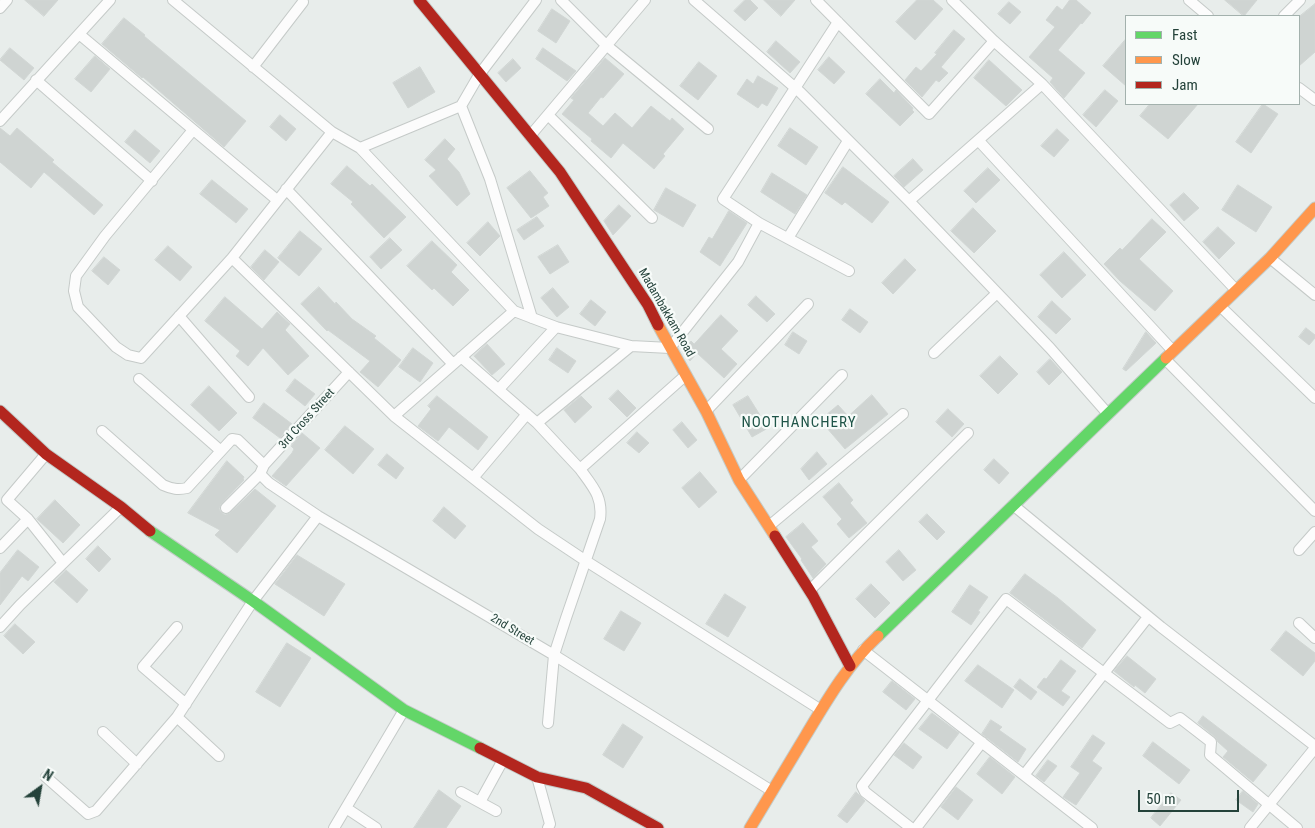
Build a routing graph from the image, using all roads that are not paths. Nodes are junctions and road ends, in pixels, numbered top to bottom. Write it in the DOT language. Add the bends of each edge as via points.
graph roads {
  1 [pos="7,0"];
  2 [pos="110,0"];
  3 [pos="173,0"];
  4 [pos="419,0"];
  5 [pos="536,0"];
  6 [pos="562,0"];
  7 [pos="645,0"];
  8 [pos="694,0"];
  9 [pos="816,0"];
  10 [pos="952,0"];
  11 [pos="1189,0"];
  12 [pos="1300,0"];
  13 [pos="303,2"];
  14 [pos="0,8"];
  15 [pos="1207,15"];
  16 [pos="1285,15"];
  17 [pos="838,22"];
  18 [pos="79,34"];
  19 [pos="994,41"];
  20 [pos="606,45"];
  21 [pos="253,67"];
  22 [pos="479,75"];
  23 [pos="36,80"];
  24 [pos="1042,84"];
  25 [pos="796,89"];
  26 [pos="1300,89"];
  27 [pos="1315,100"];
  28 [pos="461,106"];
  29 [pos="548,115"];
  30 [pos="0,121"];
  31 [pos="708,129"];
  32 [pos="193,130"];
  33 [pos="332,132"];
  34 [pos="530,136"];
  35 [pos="848,141"];
  36 [pos="979,141"];
  37 [pos="360,148"];
  38 [pos="152,181"];
  39 [pos="286,189"];
  40 [pos="277,200"];
  41 [pos="909,201"];
  42 [pos="1315,208"];
  43 [pos="652,218"];
  44 [pos="759,223"];
  45 [pos="788,238"];
  46 [pos="232,258"];
  47 [pos="1270,258"];
  48 [pos="849,271"];
  49 [pos="1236,290"];
  50 [pos="998,293"];
  51 [pos="1315,296"];
  52 [pos="808,304"];
  53 [pos="1220,306"];
  54 [pos="514,311"];
  55 [pos="179,316"];
  56 [pos="532,318"];
  57 [pos="556,327"];
  58 [pos="631,346"];
  59 [pos="670,348"];
  60 [pos="1174,350"];
  61 [pos="934,353"];
  62 [pos="1165,359"];
  63 [pos="457,361"];
  64 [pos="349,372"];
  65 [pos="686,375"];
  66 [pos="842,375"];
  67 [pos="139,379"];
  68 [pos="499,389"];
  69 [pos="249,397"];
  70 [pos="1315,398"];
  71 [pos="0,410"];
  72 [pos="706,411"];
  73 [pos="527,414"];
  74 [pos="904,414"];
  75 [pos="1108,414"];
  76 [pos="394,416"];
  77 [pos="538,422"];
  78 [pos="102,431"];
  79 [pos="968,433"];
  80 [pos="221,451"];
  81 [pos="46,454"];
  82 [pos="580,469"];
  83 [pos="262,470"];
  84 [pos="473,478"];
  85 [pos="739,480"];
  86 [pos="1013,505"];
  87 [pos="121,507"];
  88 [pos="226,508"];
  89 [pos="1315,511"];
  90 [pos="318,516"];
  91 [pos="28,518"];
  92 [pos="769,526"];
  93 [pos="1315,532"];
  94 [pos="1,545"];
  95 [pos="1299,550"];
  96 [pos="586,561"];
  97 [pos="63,563"];
  98 [pos="810,590"];
  99 [pos="253,602"];
  100 [pos="1148,616"];
  101 [pos="1299,623"];
  102 [pos="0,628"];
  103 [pos="177,628"];
  104 [pos="1315,638"];
  105 [pos="863,650"];
  106 [pos="554,655"];
  107 [pos="850,666"];
  108 [pos="1104,674"];
  109 [pos="927,700"];
  110 [pos="186,704"];
  111 [pos="404,710"];
  112 [pos="821,710"];
  113 [pos="176,717"];
  114 [pos="548,723"];
  115 [pos="103,732"];
  116 [pos="982,742"];
  117 [pos="1315,747"];
  118 [pos="219,756"];
  119 [pos="503,760"];
  120 [pos="136,764"];
  121 [pos="1024,776"];
  122 [pos="46,777"];
  123 [pos="538,777"];
  124 [pos="772,791"];
  125 [pos="461,792"];
  126 [pos="480,802"];
  127 [pos="1269,805"];
  128 [pos="346,808"];
  129 [pos="496,811"];
  130 [pos="756,826"];
  131 [pos="334,828"];
  132 [pos="376,828"];
  133 [pos="548,828"];
  134 [pos="658,828"];
  135 [pos="911,828"];
  136 [pos="916,828"];
  137 [pos="1092,828"];
  138 [pos="1250,828"];
  139 [pos="1297,828"];
  1 -- 14 [label="street"];
  2 -- 18 [label="street"];
  3 -- 21 [label="street"];
  4 -- 22 [label="street, Madambakkam Road"];
  5 -- 22 [label="street"];
  6 -- 20 [label="street"];
  7 -- 20 [label="street"];
  8 -- 25 [label="street"];
  9 -- 17 [label="street"];
  10 -- 19 [label="street"];
  11 -- 15 [label="street"];
  12 -- 16 [label="street"];
  13 -- 21 [label="street"];
  17 -- 19 [label="street" via="929,114"];
  17 -- 25 [label="street"];
  18 -- 23 [label="street"];
  18 -- 32 [label="street"];
  19 -- 24 [label="street"];
  20 -- 29 [label="street"];
  20 -- 31 [label="street"];
  21 -- 33 [label="street"];
  22 -- 28 [label="street"];
  22 -- 34 [label="street, Madambakkam Road"];
  23 -- 30 [label="street"];
  23 -- 38 [label="street"];
  24 -- 36 [label="street"];
  24 -- 49 [label="street"];
  25 -- 35 [label="street"];
  25 -- 44 [label="street" via="723,199"];
  26 -- 27 [label="street"];
  28 -- 37 [label="street"];
  28 -- 56 [label="street" via="490,179"];
  29 -- 34 [label="street"];
  29 -- 43 [label="street"];
  32 -- 38 [label="street"];
  32 -- 40 [label="street"];
  33 -- 37 [label="street"];
  33 -- 39 [label="street"];
  34 -- 59 [label="street, Madambakkam Road" via="560,172 643,296"];
  35 -- 41 [label="street"];
  35 -- 45 [label="street"];
  36 -- 41 [label="street"];
  36 -- 60 [label="street"];
  37 -- 54 [label="street"];
  38 -- 55 [label="street" via="76,276 74,291 78,307 128,356 141,358"];
  39 -- 40 [label="street"];
  39 -- 63 [label="street"];
  40 -- 46 [label="street"];
  41 -- 50 [label="street"];
  42 -- 47 [label="street"];
  44 -- 45 [label="street"];
  44 -- 59 [label="street" via="738,262"];
  45 -- 48 [label="street"];
  46 -- 55 [label="street"];
  46 -- 64 [label="street"];
  47 -- 49 [label="street"];
  47 -- 51 [label="street"];
  49 -- 53 [label="street"];
  50 -- 61 [label="street"];
  50 -- 75 [label="street"];
  52 -- 72 [label="street"];
  53 -- 60 [label="street"];
  53 -- 70 [label="street"];
  54 -- 56 [label="street"];
  54 -- 63 [label="street"];
  55 -- 69 [label="street"];
  56 -- 57 [label="street"];
  57 -- 58 [label="street"];
  57 -- 68 [label="street"];
  58 -- 59 [label="street"];
  58 -- 77 [label="street"];
  59 -- 65 [label="street, Madambakkam Road"];
  60 -- 62 [label="street"];
  62 -- 75 [label="street"];
  62 -- 89 [label="street"];
  63 -- 68 [label="street"];
  63 -- 76 [label="street"];
  64 -- 76 [label="street"];
  64 -- 83 [label="street, 3rd Cross Street"];
  65 -- 72 [label="street, Madambakkam Road"];
  65 -- 82 [label="street"];
  66 -- 85 [label="street"];
  67 -- 80 [label="street"];
  68 -- 73 [label="street"];
  71 -- 81 [label="street"];
  72 -- 85 [label="street, Madambakkam Road"];
  73 -- 77 [label="street"];
  73 -- 84 [label="street"];
  74 -- 92 [label="street"];
  75 -- 86 [label="street"];
  76 -- 84 [label="street"];
  77 -- 82 [label="street"];
  78 -- 80 [label="street" via="163,485 172,489 187,488"];
  79 -- 98 [label="street"];
  80 -- 83 [label="street, 2nd Street" via="235,439"];
  81 -- 87 [label="street"];
  81 -- 91 [label="street" via="7,500"];
  82 -- 96 [label="street" via="602,506"];
  83 -- 88 [label="street, 3rd Cross Street"];
  83 -- 90 [label="street, 2nd Street" via="269,483"];
  84 -- 96 [label="street" via="538,529"];
  85 -- 92 [label="street, Madambakkam Road"];
  86 -- 100 [label="street"];
  86 -- 105 [label="street"];
  87 -- 97 [label="street"];
  87 -- 99 [label="street" via="143,526"];
  90 -- 99 [label="street"];
  90 -- 106 [label="street, 2nd Street"];
  91 -- 94 [label="street"];
  91 -- 97 [label="street"];
  92 -- 98 [label="street, Madambakkam Road"];
  93 -- 95 [label="street"];
  96 -- 106 [label="street"];
  96 -- 112 [label="street"];
  97 -- 102 [label="street"];
  98 -- 107 [label="street, Madambakkam Road"];
  99 -- 110 [label="street"];
  99 -- 111 [label="street"];
  100 -- 108 [label="street"];
  100 -- 117 [label="street"];
  101 -- 104 [label="street"];
  103 -- 110 [label="street" via="143,667"];
  105 -- 107 [label="street"];
  105 -- 109 [label="street"];
  106 -- 114 [label="street"];
  106 -- 124 [label="street, 2nd Street"];
  107 -- 112 [label="street"];
  108 -- 109 [label="street" via="1006,599"];
  108 -- 121 [label="street"];
  108 -- 127 [label="street" via="1170,723 1180,718 1211,742 1210,755"];
  109 -- 116 [label="street"];
  109 -- 135 [label="street" via="862,786 865,792"];
  110 -- 113 [label="street"];
  111 -- 119 [label="street"];
  111 -- 128 [label="street"];
  112 -- 124 [label="street"];
  113 -- 118 [label="street"];
  113 -- 120 [label="street"];
  115 -- 120 [label="street"];
  116 -- 121 [label="street"];
  116 -- 136 [label="street"];
  117 -- 127 [label="street"];
  119 -- 123 [label="street"];
  119 -- 126 [label="street"];
  120 -- 122 [label="street" via="96,811 88,814"];
  121 -- 137 [label="street"];
  123 -- 133 [label="street" via="550,824"];
  123 -- 134 [label="street" via="586,788"];
  124 -- 130 [label="street"];
  125 -- 126 [label="street"];
  126 -- 129 [label="street"];
  127 -- 138 [label="street"];
  127 -- 139 [label="street"];
  128 -- 131 [label="street"];
  128 -- 132 [label="street"];
}
